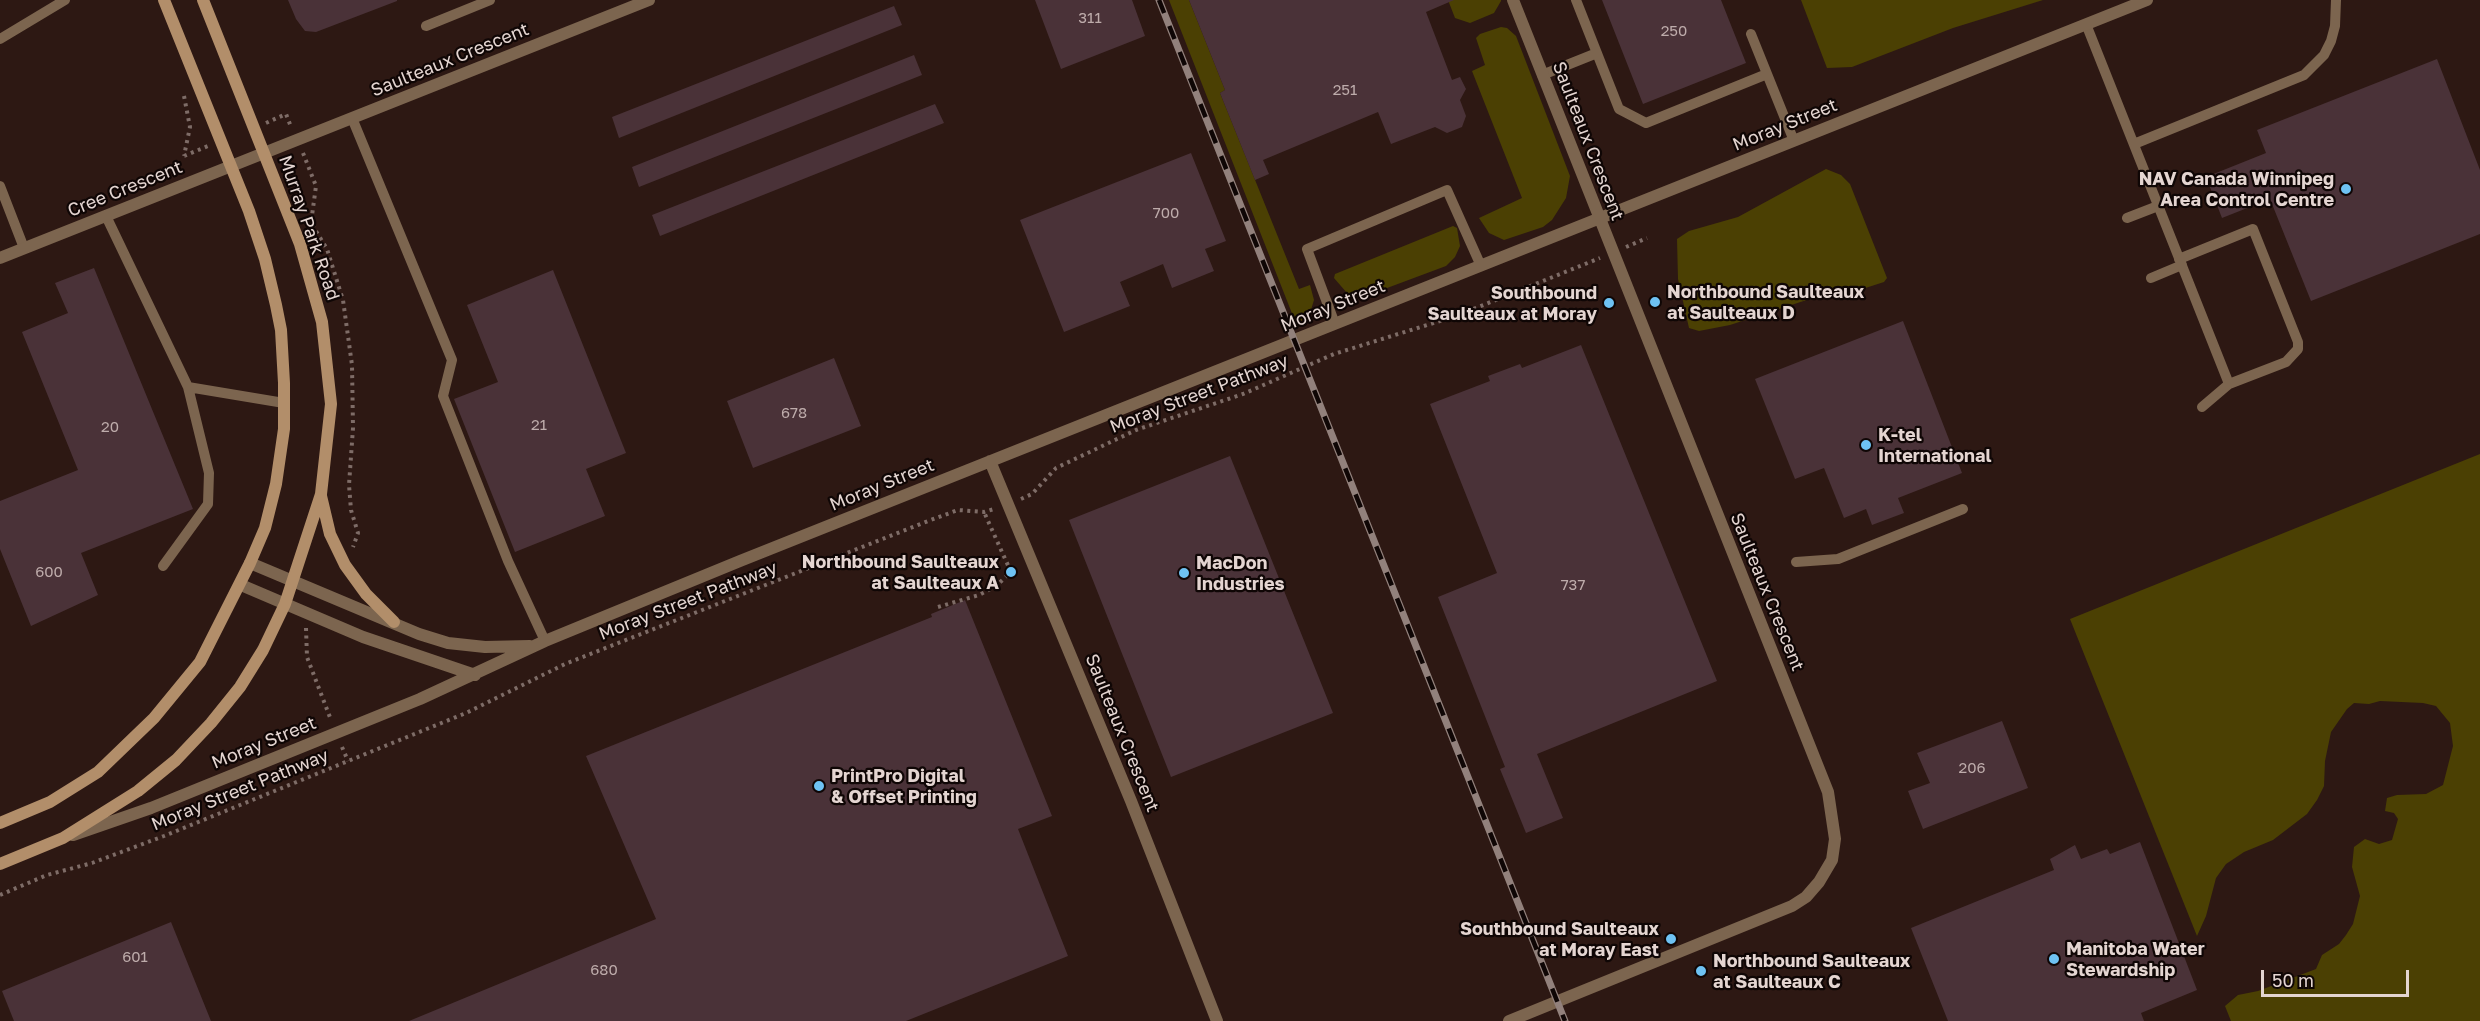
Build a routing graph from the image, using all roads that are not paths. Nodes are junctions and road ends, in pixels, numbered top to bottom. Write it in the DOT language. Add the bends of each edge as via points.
graph roads {
  1 [pos="65,0"];
  2 [pos="164,0"];
  3 [pos="203,0"];
  4 [pos="490,0"];
  5 [pos="649,0"];
  6 [pos="1513,0"];
  7 [pos="1576,0"];
  8 [pos="2147,0"];
  9 [pos="2336,0"];
  10 [pos="2086,24"];
  11 [pos="426,26"];
  12 [pos="1751,34"];
  13 [pos="0,39"];
  14 [pos="1597,53"];
  15 [pos="1767,74"];
  16 [pos="1542,75"];
  17 [pos="352,118"];
  18 [pos="1794,141"];
  19 [pos="2134,144"];
  20 [pos="263,153"];
  21 [pos="231,167"];
  22 [pos="0,188"];
  23 [pos="2158,206"];
  24 [pos="106,216"];
  25 [pos="1599,218"];
  26 [pos="2127,218"];
  27 [pos="24,248"];
  28 [pos="0,258"];
  29 [pos="2180,262"];
  30 [pos="1481,266"];
  31 [pos="2151,278"];
  32 [pos="1335,324"];
  33 [pos="2229,384"];
  34 [pos="188,387"];
  35 [pos="284,403"];
  36 [pos="2202,407"];
  37 [pos="990,462"];
  38 [pos="321,494"];
  39 [pos="1963,509"];
  40 [pos="1796,562"];
  41 [pos="250,563"];
  42 [pos="163,566"];
  43 [pos="293,582"];
  44 [pos="241,585"];
  45 [pos="285,604"];
  46 [pos="394,622"];
  47 [pos="539,644"];
  48 [pos="476,675"];
  49 [pos="0,823"];
  50 [pos="63,838"];
  51 [pos="0,864"];
  52 [pos="1217,1021"];
  53 [pos="1509,1021"];
  1 -- 13 [label="lane"];
  2 -- 21 [label="street"];
  3 -- 20 [label="street, Murray Park Road"];
  4 -- 11 [label="lane"];
  5 -- 17 [label="street, Saulteaux Crescent"];
  6 -- 16 [label="street, Saulteaux Crescent"];
  7 -- 14 [label="lane"];
  8 -- 10 [label="street, Moray Street"];
  9 -- 19 [label="lane" via="2331,42 2304,75"];
  10 -- 18 [label="street, Moray Street"];
  10 -- 19 [label="lane"];
  12 -- 15 [label="lane"];
  14 -- 15 [label="lane" via="1619,109 1646,123"];
  14 -- 16 [label="lane"];
  15 -- 18 [label="lane"];
  16 -- 25 [label="street, Saulteaux Crescent"];
  17 -- 20 [label="street, Saulteaux Crescent"];
  17 -- 47 [label="lane" via="452,360 443,396"];
  18 -- 25 [label="street, Moray Street"];
  19 -- 23 [label="lane"];
  20 -- 21 [label="street, Cree Crescent"];
  20 -- 38 [label="street, Murray Park Road" via="300,244 322,322 331,404"];
  21 -- 24 [label="street, Cree Crescent"];
  21 -- 35 [label="street" via="265,258 276,305"];
  22 -- 27 [label="lane"];
  23 -- 26 [label="lane"];
  23 -- 29 [label="lane"];
  24 -- 27 [label="street, Cree Crescent"];
  24 -- 34 [label="lane"];
  25 -- 30 [label="street, Moray Street"];
  25 -- 53 [label="street, Saulteaux Crescent" via="1828,792 1836,839 1832,860 1819,882 1792,906"];
  27 -- 28 [label="street, Cree Crescent"];
  29 -- 31 [label="lane"];
  29 -- 33 [label="lane"];
  29 -- 33 [label="lane" via="2253,229 2294,329 2298,349 2293,357"];
  30 -- 32 [label="street, Moray Street"];
  30 -- 32 [label="lane" via="1447,190 1307,249"];
  32 -- 37 [label="street, Moray Street"];
  33 -- 36 [label="lane"];
  34 -- 35 [label="lane"];
  34 -- 42 [label="lane" via="209,473 208,504"];
  35 -- 41 [label="street" via="276,484 265,528"];
  37 -- 47 [label="street, Moray Street"];
  37 -- 52 [label="street, Saulteaux Crescent"];
  38 -- 43 [label="street, Murray Park Road"];
  38 -- 46 [label="street" via="330,534 345,565"];
  39 -- 40 [label="lane" via="1838,559"];
  41 -- 43 [label="street, Moray Street"];
  41 -- 44 [label="street"];
  43 -- 45 [label="street, Moray Street"];
  43 -- 46 [label="street, Moray Street"];
  44 -- 45 [label="street"];
  44 -- 49 [label="street" via="200,662 154,718 98,772 51,802"];
  45 -- 48 [label="street" via="391,647"];
  45 -- 50 [label="street, Moray Street" via="240,687 176,760 138,791"];
  46 -- 47 [label="street, Moray Street" via="448,643 485,647"];
  47 -- 48 [label="street, Moray Street"];
  48 -- 50 [label="street, Moray Street" via="151,808"];
  50 -- 51 [label="street, Moray Street"];
}
